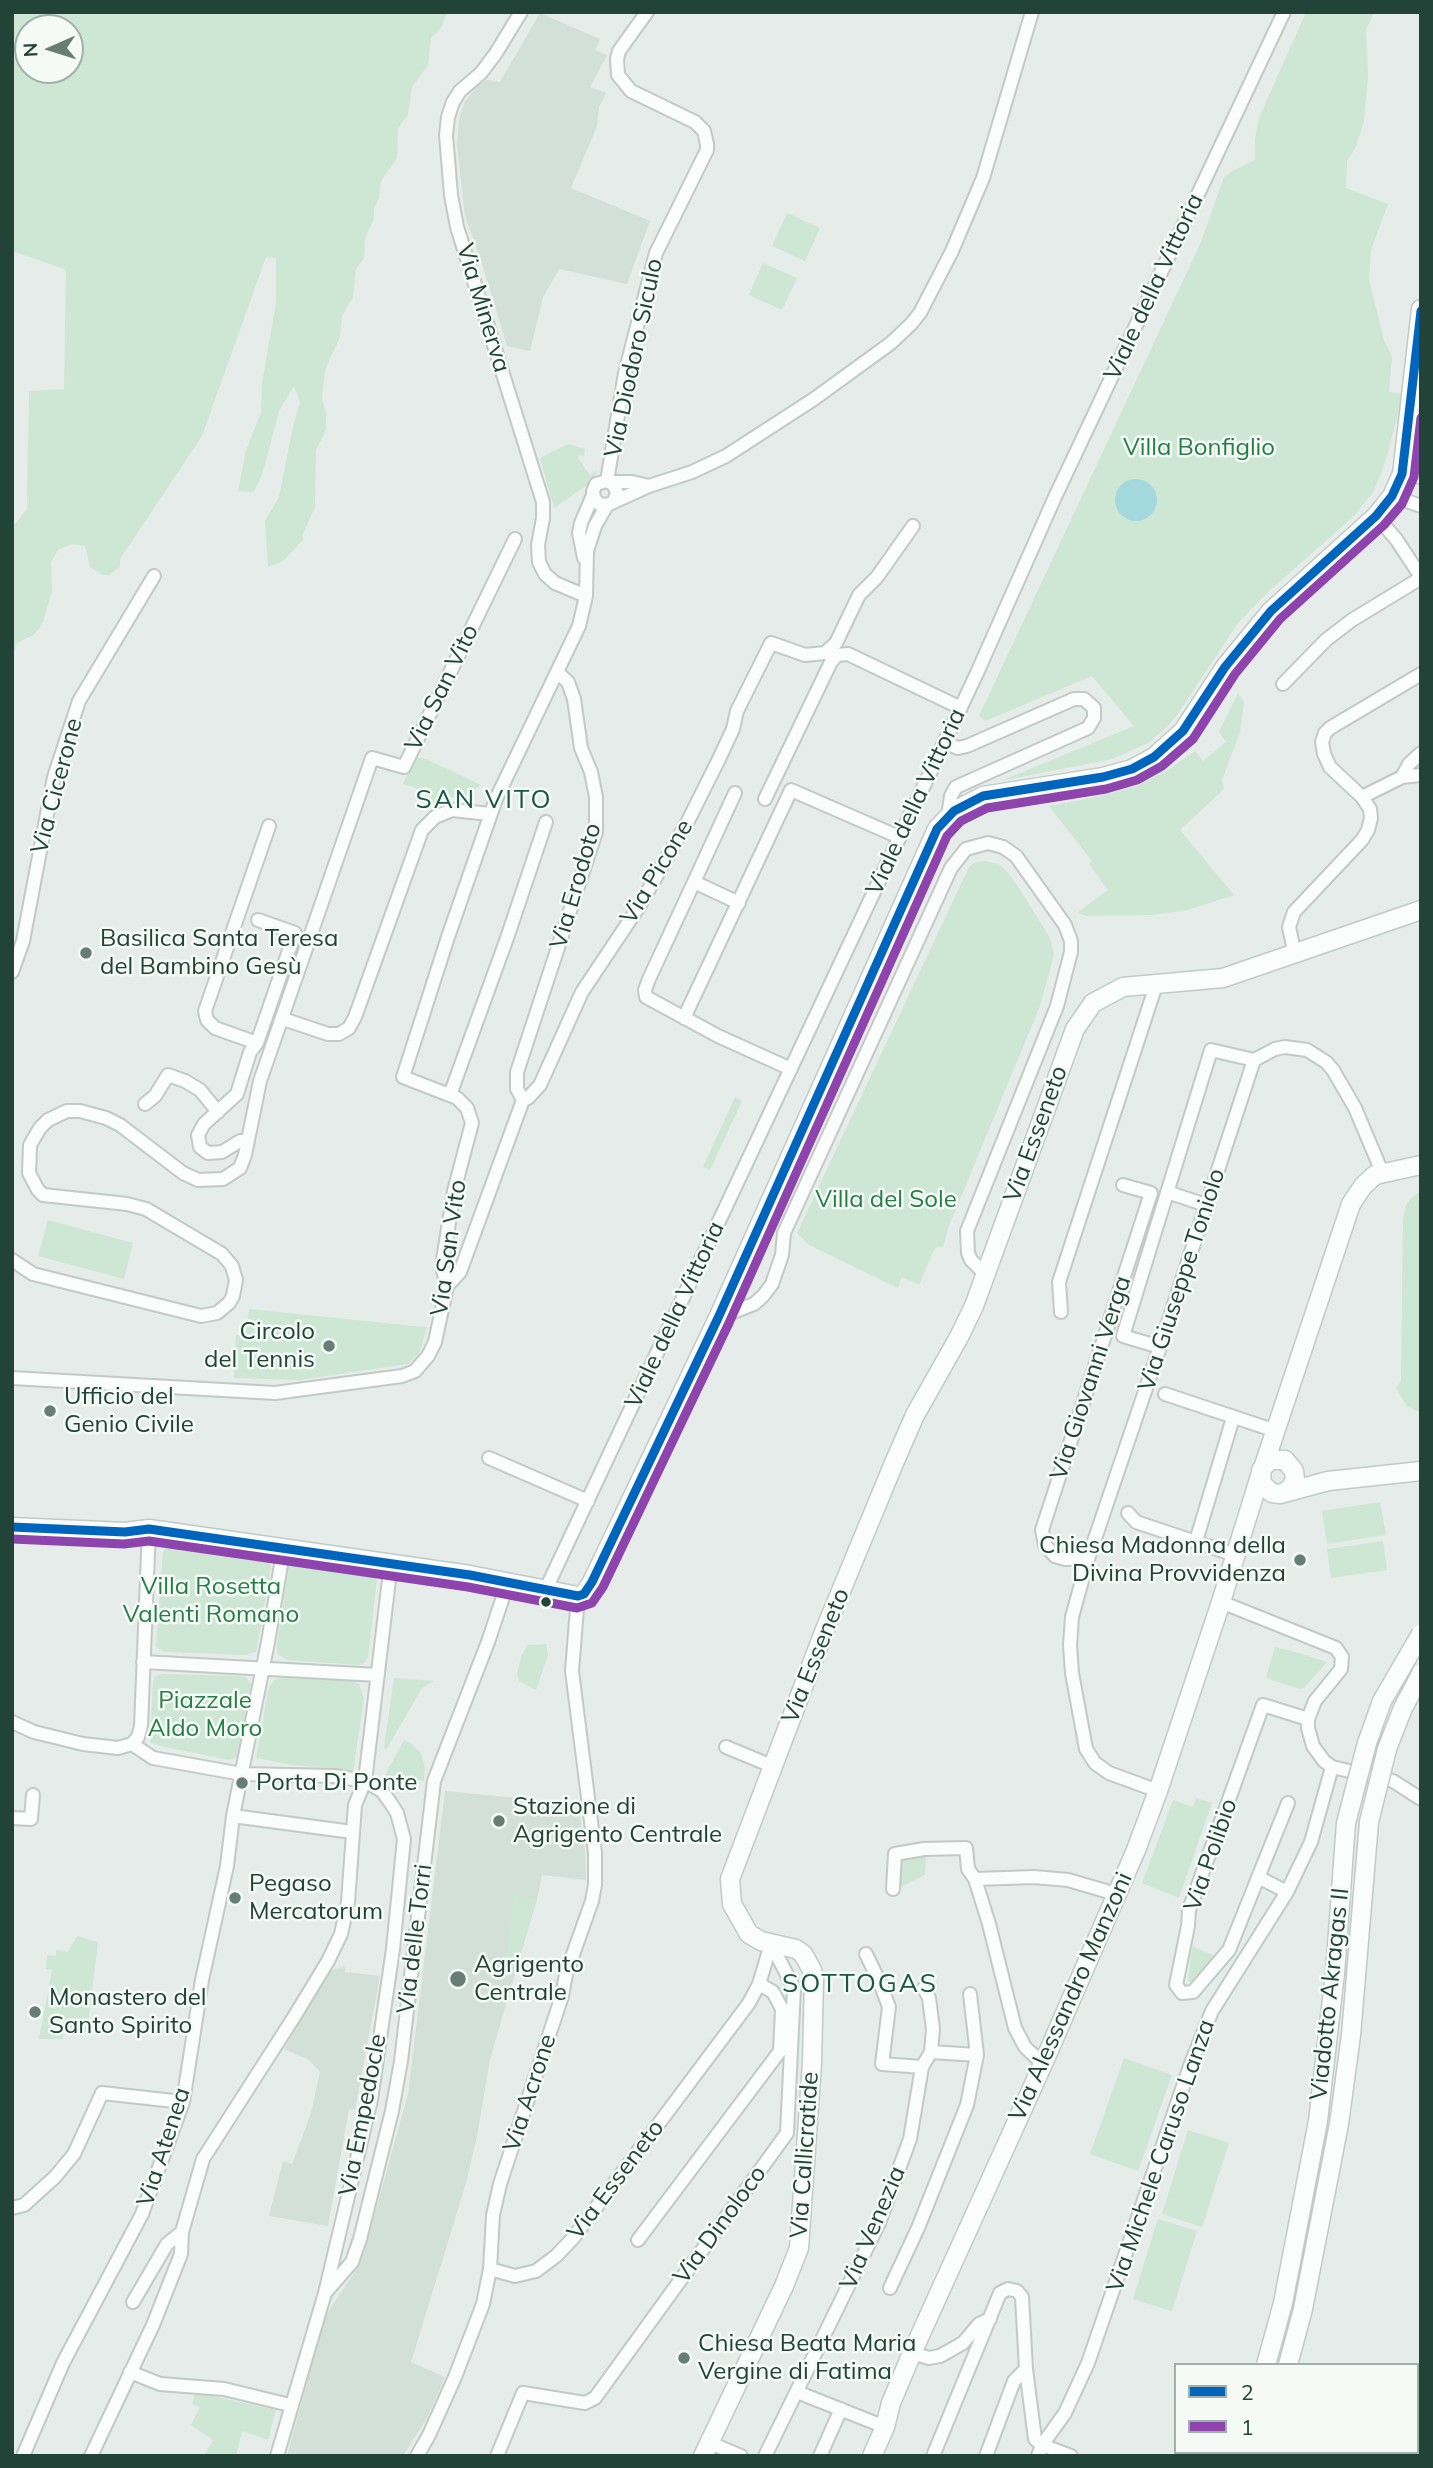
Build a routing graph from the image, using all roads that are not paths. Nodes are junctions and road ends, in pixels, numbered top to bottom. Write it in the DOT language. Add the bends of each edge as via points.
graph roads {
  1 [pos="522,12"];
  2 [pos="647,12"];
  3 [pos="1032,12"];
  4 [pos="1284,12"];
  5 [pos="1421,309"];
  6 [pos="1402,474"];
  7 [pos="1421,477"];
  8 [pos="609,482"];
  9 [pos="649,486"];
  10 [pos="593,495"];
  11 [pos="1392,496"];
  12 [pos="611,503"];
  13 [pos="1421,506"];
  14 [pos="1376,516"];
  15 [pos="913,526"];
  16 [pos="515,540"];
  17 [pos="585,566"];
  18 [pos="154,576"];
  19 [pos="1421,578"];
  20 [pos="586,596"];
  21 [pos="558,673"];
  22 [pos="1421,674"];
  23 [pos="1283,684"];
  24 [pos="961,708"];
  25 [pos="945,743"];
  26 [pos="1421,753"];
  27 [pos="1421,775"];
  28 [pos="1402,777"];
  29 [pos="734,793"];
  30 [pos="1362,797"];
  31 [pos="765,799"];
  32 [pos="491,814"];
  33 [pos="948,816"];
  34 [pos="546,822"];
  35 [pos="269,825"];
  36 [pos="899,837"];
  37 [pos="694,882"];
  38 [pos="739,903"];
  39 [pos="1421,910"];
  40 [pos="258,920"];
  41 [pos="1295,955"];
  42 [pos="12,972"];
  43 [pos="1156,985"];
  44 [pos="283,1018"];
  45 [pos="684,1018"];
  46 [pos="257,1043"];
  47 [pos="1254,1060"];
  48 [pos="791,1069"];
  49 [pos="450,1095"];
  50 [pos="523,1100"];
  51 [pos="145,1104"];
  52 [pos="218,1112"];
  53 [pos="248,1141"];
  54 [pos="1421,1164"];
  55 [pos="1382,1172"];
  56 [pos="1123,1185"];
  57 [pos="1167,1192"];
  58 [pos="1206,1205"];
  59 [pos="12,1260"];
  60 [pos="985,1274"];
  61 [pos="447,1286"];
  62 [pos="1061,1312"];
  63 [pos="718,1318"];
  64 [pos="1160,1347"];
  65 [pos="12,1378"];
  66 [pos="1165,1394"];
  67 [pos="1233,1419"];
  68 [pos="1276,1431"];
  69 [pos="489,1458"];
  70 [pos="1287,1462"];
  71 [pos="1262,1471"];
  72 [pos="1418,1473"];
  73 [pos="1328,1481"];
  74 [pos="1282,1493"];
  75 [pos="588,1501"];
  76 [pos="1128,1513"];
  77 [pos="12,1527"];
  78 [pos="149,1529"];
  79 [pos="1245,1529"];
  80 [pos="1196,1541"];
  81 [pos="284,1547"];
  82 [pos="1235,1555"];
  83 [pos="1088,1559"];
  84 [pos="391,1563"];
  85 [pos="508,1582"];
  86 [pos="545,1591"];
  87 [pos="578,1596"];
  88 [pos="1221,1602"];
  89 [pos="1421,1634"];
  90 [pos="144,1662"];
  91 [pos="263,1668"];
  92 [pos="1421,1674"];
  93 [pos="378,1675"];
  94 [pos="1308,1719"];
  95 [pos="12,1721"];
  96 [pos="132,1744"];
  97 [pos="726,1747"];
  98 [pos="772,1766"];
  99 [pos="1332,1767"];
  100 [pos="242,1774"];
  101 [pos="365,1781"];
  102 [pos="1158,1791"];
  103 [pos="33,1795"];
  104 [pos="1421,1799"];
  105 [pos="1288,1803"];
  106 [pos="233,1816"];
  107 [pos="12,1818"];
  108 [pos="352,1832"];
  109 [pos="1259,1878"];
  110 [pos="975,1879"];
  111 [pos="893,1889"];
  112 [pos="1287,1892"];
  113 [pos="1116,1894"];
  114 [pos="771,1944"];
  115 [pos="866,1954"];
  116 [pos="759,1984"];
  117 [pos="924,1988"];
  118 [pos="970,1994"];
  119 [pos="931,2052"];
  120 [pos="977,2055"];
  121 [pos="1043,2064"];
  122 [pos="922,2067"];
  123 [pos="183,2102"];
  124 [pos="12,2208"];
  125 [pos="182,2232"];
  126 [pos="638,2240"];
  127 [pos="490,2269"];
  128 [pos="890,2288"];
  129 [pos="325,2293"];
  130 [pos="133,2302"];
  131 [pos="990,2319"];
  132 [pos="912,2353"];
  133 [pos="1267,2363"];
  134 [pos="1289,2363"];
  135 [pos="1026,2369"];
  136 [pos="130,2372"];
  137 [pos="797,2392"];
  138 [pos="290,2405"];
  139 [pos="841,2409"];
  140 [pos="885,2427"];
  141 [pos="705,2449"];
  142 [pos="1040,2450"];
  143 [pos="23,2456"];
  144 [pos="91,2456"];
  145 [pos="277,2456"];
  146 [pos="417,2456"];
  147 [pos="497,2456"];
  148 [pos="741,2456"];
  149 [pos="765,2456"];
  150 [pos="820,2456"];
  151 [pos="872,2456"];
  152 [pos="933,2456"];
  153 [pos="986,2456"];
  154 [pos="1071,2456"];
  1 -- 20 [label="street, Via Minerva" via="496,53 453,102 446,135 449,185 457,227 542,502 539,562 555,583"];
  2 -- 8 [label="street, Via Diodoro Siculo" via="619,51 618,75 631,91 695,122 708,144 656,253 625,373"];
  3 -- 9 [label="street" via="983,178 920,313 891,343 726,456"];
  4 -- 24 [label="street, Viale della Vittoria" via="1055,497"];
  5 -- 6 [label="street"];
  6 -- 7 [label="street"];
  6 -- 11 [label="street"];
  8 -- 9 [label="street"];
  8 -- 10 [label="street" via="596,484"];
  8 -- 12 [label="street" via="617,493"];
  9 -- 12 [label="street"];
  10 -- 12 [label="street" via="596,502"];
  10 -- 17 [label="street" via="579,533"];
  11 -- 13 [label="street"];
  11 -- 14 [label="street"];
  12 -- 17 [label="street" via="591,537"];
  14 -- 19 [label="street"];
  14 -- 33 [label="street" via="1271,611 1225,667 1183,732 1154,757 1103,777 983,796"];
  15 -- 50 [label="street, Via Picone" via="859,595 836,643 825,653 805,655 771,643 688,821 582,992 540,1085"];
  16 -- 44 [label="street, Via San Vito" via="404,767 372,758"];
  17 -- 20 [label="street, Via San Vito"];
  18 -- 42 [label="street, Via Cicerone" via="79,701 54,777 23,941"];
  19 -- 23 [label="street" via="1352,620"];
  20 -- 21 [label="street, Via San Vito" via="579,626"];
  21 -- 32 [label="street, Via San Vito"];
  21 -- 50 [label="street, Via Erodoto" via="568,682 574,699 581,748 596,797 596,832 517,1072 517,1089"];
  22 -- 30 [label="street" via="1325,733 1322,742 1330,767"];
  24 -- 25 [label="street, Viale della Vittoria"];
  24 -- 31 [label="street" via="848,654 837,655"];
  25 -- 33 [label="street" via="967,746 1074,699 1088,701 1094,708 1088,728 956,787"];
  25 -- 36 [label="street, Viale della Vittoria"];
  26 -- 28 [label="street"];
  27 -- 28 [label="street"];
  28 -- 30 [label="street"];
  29 -- 37 [label="street"];
  30 -- 41 [label="street" via="1370,809 1368,830 1294,912 1290,927"];
  32 -- 44 [label="street" via="452,810 435,817 422,830 349,1028 328,1034"];
  32 -- 49 [label="street, Via San Vito" via="403,1077"];
  33 -- 63 [label="street" via="937,829"];
  34 -- 49 [label="street"];
  35 -- 46 [label="street" via="205,1011 215,1028"];
  36 -- 38 [label="street" via="790,790"];
  36 -- 48 [label="street, Viale della Vittoria"];
  37 -- 38 [label="street"];
  37 -- 45 [label="street" via="645,990 646,997"];
  38 -- 45 [label="street"];
  39 -- 41 [label="street, Via Esseneto"];
  40 -- 46 [label="street" via="295,933"];
  41 -- 43 [label="street, Via Esseneto" via="1223,978"];
  43 -- 60 [label="street, Via Esseneto" via="1112,991 1080,1019"];
  43 -- 62 [label="street" via="1059,1282"];
  44 -- 53 [label="street" via="260,1081"];
  45 -- 48 [label="street"];
  46 -- 52 [label="street" via="237,1094"];
  47 -- 55 [label="street" via="1285,1047 1307,1050 1326,1062 1355,1108"];
  47 -- 57 [label="street, Via Giuseppe Toniolo" via="1212,1049"];
  47 -- 58 [label="street, Via Giuseppe Toniolo"];
  48 -- 75 [label="street, Viale della Vittoria"];
  49 -- 61 [label="street, Via San Vito" via="463,1102 472,1124 454,1191 442,1266"];
  50 -- 61 [label="street, Via Picone" via="460,1272"];
  51 -- 52 [label="street" via="168,1075 200,1090"];
  52 -- 53 [label="street" via="198,1135 204,1151 222,1152"];
  53 -- 59 [label="street" via="235,1172 215,1181 198,1180 106,1118 67,1111 40,1128 28,1154 29,1173 43,1195 146,1209 222,1254 235,1273 236,1288 229,1303 217,1313 201,1316 33,1274"];
  54 -- 55 [label="street"];
  55 -- 68 [label="street, Via Alessandro Manzoni" via="1363,1186 1351,1204"];
  56 -- 83 [label="street, Via Giovanni Verga" via="1151,1193 1042,1530 1045,1545 1055,1556"];
  57 -- 58 [label="street"];
  57 -- 64 [label="street, Via Giuseppe Toniolo" via="1123,1336"];
  58 -- 64 [label="street, Via Giuseppe Toniolo"];
  60 -- 63 [label="street" via="968,1253 967,1231 1056,1006 1070,952 1065,925 1016,856 988,843 966,849 951,868 784,1233 772,1284 754,1304"];
  60 -- 98 [label="street, Via Esseneto" via="959,1337 894,1463"];
  61 -- 65 [label="street, Via San Vito" via="428,1356 415,1371 402,1376 275,1393"];
  63 -- 87 [label="street" via="592,1582"];
  64 -- 83 [label="street, Via Giuseppe Toniolo"];
  66 -- 67 [label="street"];
  67 -- 68 [label="street"];
  67 -- 80 [label="street"];
  68 -- 70 [label="street"];
  68 -- 71 [label="street, Via Alessandro Manzoni"];
  69 -- 75 [label="street"];
  70 -- 71 [label="street" via="1270,1460"];
  70 -- 73 [label="street"];
  70 -- 74 [label="street" via="1295,1479"];
  71 -- 74 [label="street" via="1266,1489"];
  71 -- 79 [label="street, Via Alessandro Manzoni"];
  72 -- 73 [label="street"];
  73 -- 74 [label="street"];
  74 -- 79 [label="street, Via Alessandro Manzoni" via="1260,1509"];
  75 -- 86 [label="street, Viale della Vittoria"];
  76 -- 80 [label="street" via="1136,1522"];
  77 -- 78 [label="street"];
  78 -- 81 [label="street"];
  78 -- 90 [label="street"];
  79 -- 82 [label="street, Via Alessandro Manzoni"];
  80 -- 82 [label="street"];
  81 -- 84 [label="street"];
  81 -- 91 [label="street"];
  82 -- 88 [label="street, Via Alessandro Manzoni"];
  83 -- 102 [label="street, Via Giuseppe Toniolo" via="1072,1617 1070,1645 1083,1741 1102,1769"];
  84 -- 85 [label="street"];
  84 -- 93 [label="street"];
  85 -- 86 [label="street"];
  85 -- 129 [label="street, Via delle Torri" via="434,1781 392,2111 352,2262"];
  86 -- 87 [label="street"];
  87 -- 127 [label="street, Via Acrone" via="572,1671 595,1885 500,2184"];
  88 -- 94 [label="street" via="1339,1652 1341,1670 1315,1702"];
  88 -- 102 [label="street, Via Alessandro Manzoni"];
  89 -- 133 [label="street, Viadotto Akragas II, bridge" via="1382,1701 1346,1823 1318,2121 1283,2303"];
  90 -- 91 [label="street"];
  90 -- 96 [label="street" via="140,1732"];
  91 -- 93 [label="street"];
  91 -- 100 [label="street"];
  92 -- 134 [label="street, Viadotto Akragas II, bridge" via="1387,1749 1369,1822 1339,2124"];
  93 -- 101 [label="street"];
  94 -- 99 [label="street" via="1309,1738"];
  94 -- 109 [label="street, Via Polibio" via="1263,1705 1189,1910 1178,1990 1193,1992 1229,1950"];
  95 -- 96 [label="street" via="34,1732 83,1744 118,1748"];
  96 -- 100 [label="street" via="153,1758"];
  97 -- 98 [label="street"];
  98 -- 114 [label="street, Via Esseneto" via="730,1887 735,1913 749,1934"];
  99 -- 104 [label="street" via="1393,1781"];
  99 -- 112 [label="street, Via Michele Caruso Lanza" via="1311,1842"];
  100 -- 101 [label="street"];
  100 -- 106 [label="street, Via Atenea"];
  101 -- 108 [label="street" via="355,1805"];
  101 -- 129 [label="street, Via Empedocle" via="382,1791 397,1813 404,1851 371,2100"];
  102 -- 113 [label="street, Via Alessandro Manzoni"];
  103 -- 107 [label="street" via="31,1819"];
  105 -- 109 [label="street, Via Polibio"];
  106 -- 108 [label="street"];
  106 -- 123 [label="street, Via Atenea"];
  108 -- 125 [label="street" via="348,1902 335,1947 203,2159"];
  109 -- 112 [label="street"];
  110 -- 111 [label="street" via="968,1869 966,1848 924,1849 895,1854"];
  110 -- 113 [label="street" via="1068,1880"];
  110 -- 121 [label="street" via="1015,2028 1025,2047"];
  112 -- 142 [label="street, Via Michele Caruso Lanza" via="1212,2011 1088,2363 1065,2413"];
  113 -- 121 [label="street, Via Alessandro Manzoni"];
  114 -- 116 [label="street, Via Esseneto"];
  114 -- 141 [label="street, Via Callicratide" via="803,1954 814,1979 799,2248"];
  114 -- 147 [label="street, Via Dinoloco" via="794,1988 787,2133 595,2398 585,2403 523,2393"];
  115 -- 122 [label="street" via="889,2007 882,2064"];
  116 -- 126 [label="street" via="773,1992 782,2009 780,2051"];
  116 -- 127 [label="street, Via Esseneto" via="574,2237 536,2272 514,2276"];
  117 -- 119 [label="street" via="933,2029"];
  118 -- 120 [label="street"];
  119 -- 120 [label="street"];
  119 -- 122 [label="street, Via Venezia"];
  120 -- 128 [label="street" via="967,2105"];
  121 -- 132 [label="street, Via Alessandro Manzoni"];
  122 -- 137 [label="street, Via Venezia" via="911,2139 879,2223"];
  123 -- 124 [label="street" via="102,2093 74,2154 24,2205"];
  123 -- 143 [label="street, Via Atenea" via="142,2214 63,2363"];
  125 -- 130 [label="street" via="167,2244"];
  125 -- 136 [label="street" via="181,2254"];
  127 -- 146 [label="street, Via Acrone" via="483,2304 455,2377"];
  129 -- 138 [label="street, Via Empedocle"];
  131 -- 132 [label="street" via="940,2356"];
  131 -- 135 [label="street" via="1000,2293 1009,2289 1020,2294"];
  131 -- 152 [label="street"];
  132 -- 140 [label="street, Via Alessandro Manzoni"];
  135 -- 142 [label="street"];
  135 -- 153 [label="street" via="1014,2381"];
  136 -- 138 [label="street" via="160,2384 224,2389"];
  136 -- 144 [label="street"];
  137 -- 139 [label="street"];
  137 -- 149 [label="street, Via Venezia"];
  138 -- 145 [label="street, Via Empedocle"];
  139 -- 140 [label="street"];
  139 -- 150 [label="street"];
  140 -- 151 [label="street, Via Alessandro Manzoni"];
  141 -- 148 [label="street"];
  142 -- 154 [label="street"];
}
